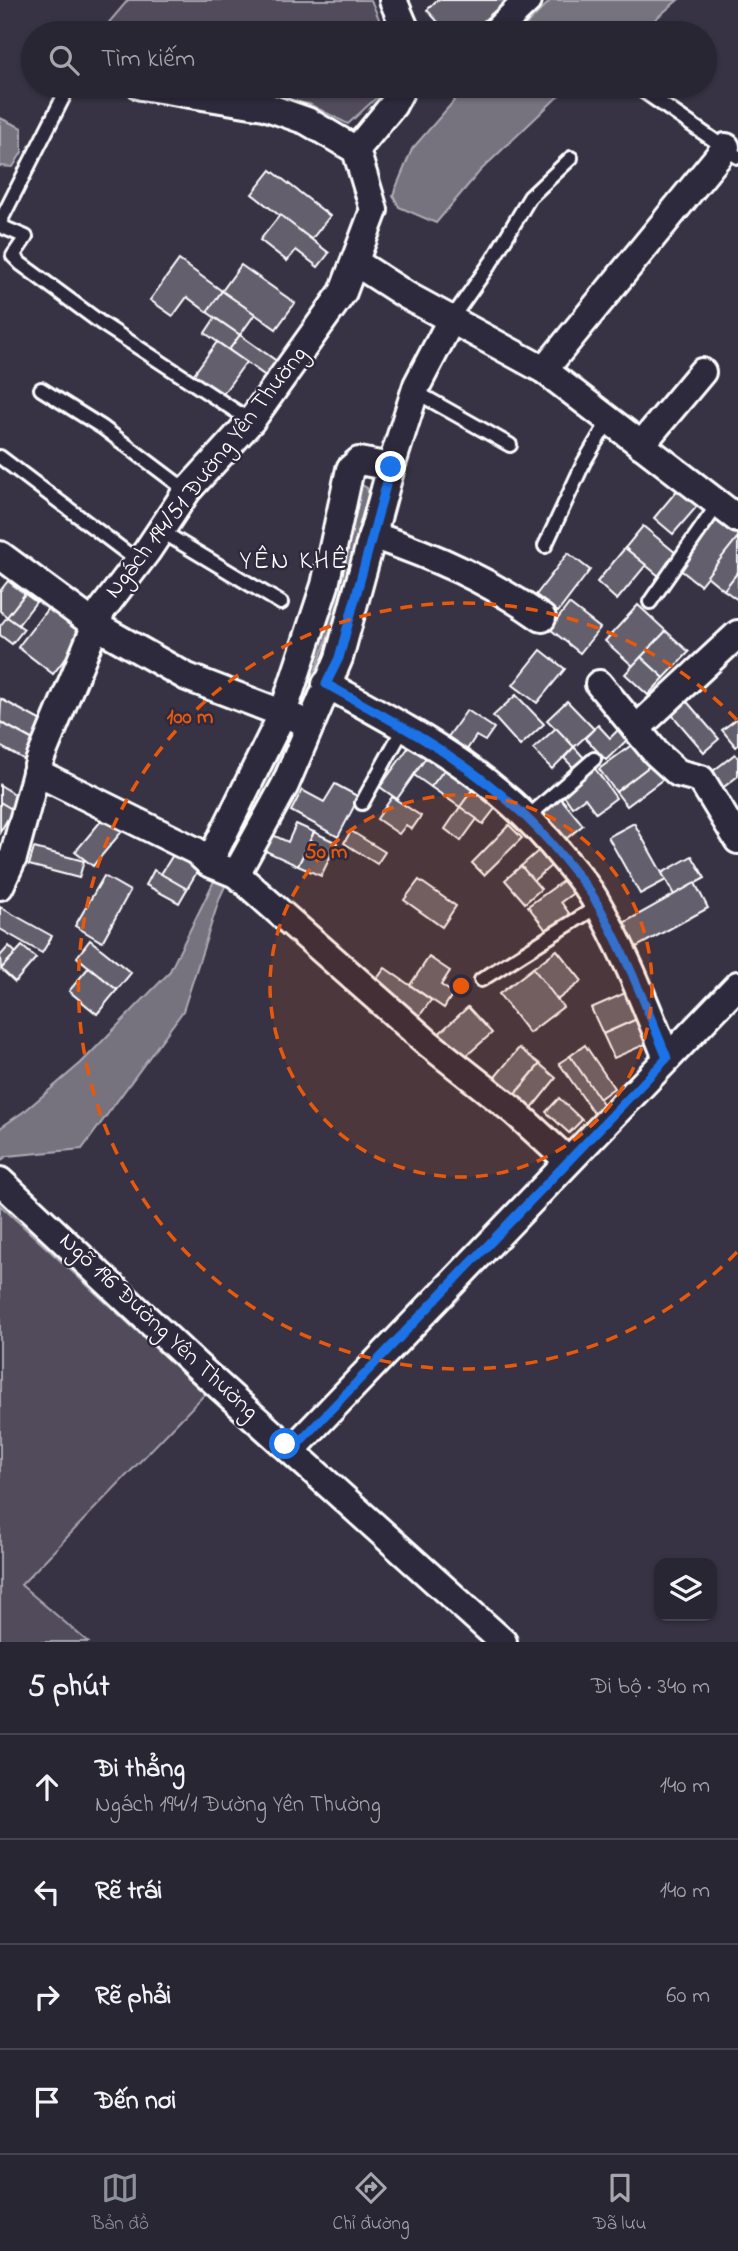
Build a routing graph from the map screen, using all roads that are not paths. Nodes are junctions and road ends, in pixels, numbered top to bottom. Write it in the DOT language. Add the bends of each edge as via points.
graph roads {
  1 [pos="393,0"];
  2 [pos="528,0"];
  3 [pos="402,21"];
  4 [pos="507,21"];
  5 [pos="63,98"];
  6 [pos="215,98"];
  7 [pos="396,98"];
  8 [pos="653,98"];
  9 [pos="356,150"];
  10 [pos="732,152"];
  11 [pos="571,158"];
  12 [pos="0,224"];
  13 [pos="355,262"];
  14 [pos="452,317"];
  15 [pos="544,370"];
  16 [pos="702,372"];
  17 [pos="41,389"];
  18 [pos="416,392"];
  19 [pos="608,420"];
  20 [pos="251,421"];
  21 [pos="510,445"];
  22 [pos="640,445"];
  23 [pos="0,457"];
  24 [pos="391,467"];
  25 [pos="187,491"];
  26 [pos="728,511"];
  27 [pos="160,531"];
  28 [pos="372,535"];
  29 [pos="545,545"];
  30 [pos="0,555"];
  31 [pos="139,562"];
  32 [pos="650,602"];
  33 [pos="281,603"];
  34 [pos="542,618"];
  35 [pos="95,625"];
  36 [pos="738,634"];
  37 [pos="326,684"];
  38 [pos="600,684"];
  39 [pos="296,718"];
  40 [pos="404,727"];
  41 [pos="636,729"];
  42 [pos="594,759"];
  43 [pos="36,772"];
  44 [pos="362,803"];
  45 [pos="528,817"];
  46 [pos="738,840"];
  47 [pos="223,869"];
  48 [pos="0,886"];
  49 [pos="598,905"];
  50 [pos="481,979"];
  51 [pos="738,985"];
  52 [pos="667,1058"];
  53 [pos="568,1161"];
  54 [pos="0,1181"];
  55 [pos="292,1450"];
  56 [pos="503,1642"];
  1 -- 3 [label="street"];
  2 -- 4 [label="street"];
  5 -- 12 [label="lane"];
  6 -- 9 [label="street" via="264,106 307,121"];
  7 -- 9 [label="street"];
  8 -- 10 [label="lane"];
  9 -- 13 [label="street, Ngách 194/51 Đường Yên Thường" via="374,209"];
  10 -- 15 [label="street"];
  11 -- 14 [label="lane" via="530,197"];
  12 -- 20 [label="lane" via="26,237 13,256 22,264 101,323"];
  13 -- 14 [label="street" via="406,295"];
  13 -- 20 [label="street, Ngách 194/51 Đường Yên Thường" via="343,292"];
  14 -- 15 [label="street"];
  14 -- 18 [label="street"];
  15 -- 19 [label="street"];
  16 -- 22 [label="street"];
  17 -- 25 [label="lane" via="102,427"];
  18 -- 21 [label="lane"];
  18 -- 24 [label="street"];
  19 -- 22 [label="street"];
  19 -- 29 [label="lane"];
  20 -- 25 [label="street, Ngách 194/51 Đường Yên Thường"];
  22 -- 26 [label="street"];
  23 -- 31 [label="lane"];
  24 -- 28 [label="street"];
  24 -- 39 [label="street" via="359,461 350,469"];
  25 -- 27 [label="street, Ngách 194/51 Đường Yên Thường"];
  26 -- 32 [label="lane"];
  27 -- 31 [label="street, Ngách 194/51 Đường Yên Thường"];
  27 -- 33 [label="lane"];
  28 -- 34 [label="street" via="496,586"];
  28 -- 37 [label="street" via="339,658"];
  30 -- 35 [label="street"];
  31 -- 35 [label="street, Ngách 194/51 Đường Yên Thường"];
  35 -- 39 [label="street" via="187,677"];
  35 -- 43 [label="street, Ngách 194/51 Đường Yên Thường"];
  36 -- 41 [label="street"];
  37 -- 39 [label="street"];
  37 -- 40 [label="street"];
  38 -- 41 [label="street"];
  39 -- 47 [label="street" via="285,785"];
  40 -- 44 [label="lane"];
  40 -- 45 [label="street" via="495,786"];
  41 -- 46 [label="street" via="678,773 701,779"];
  42 -- 45 [label="lane"];
  43 -- 47 [label="street" via="196,851"];
  43 -- 48 [label="street, Ngách 194/51 Đường Yên Thường" via="13,858"];
  45 -- 49 [label="street"];
  47 -- 53 [label="street"];
  49 -- 50 [label="lane"];
  49 -- 52 [label="street" via="631,967"];
  51 -- 52 [label="street"];
  52 -- 53 [label="street"];
  53 -- 55 [label="street"];
  54 -- 55 [label="street, Ngõ 196 Đường Yên Thường"];
  55 -- 56 [label="street, Ngõ 196 Đường Yên Thường"];
}
